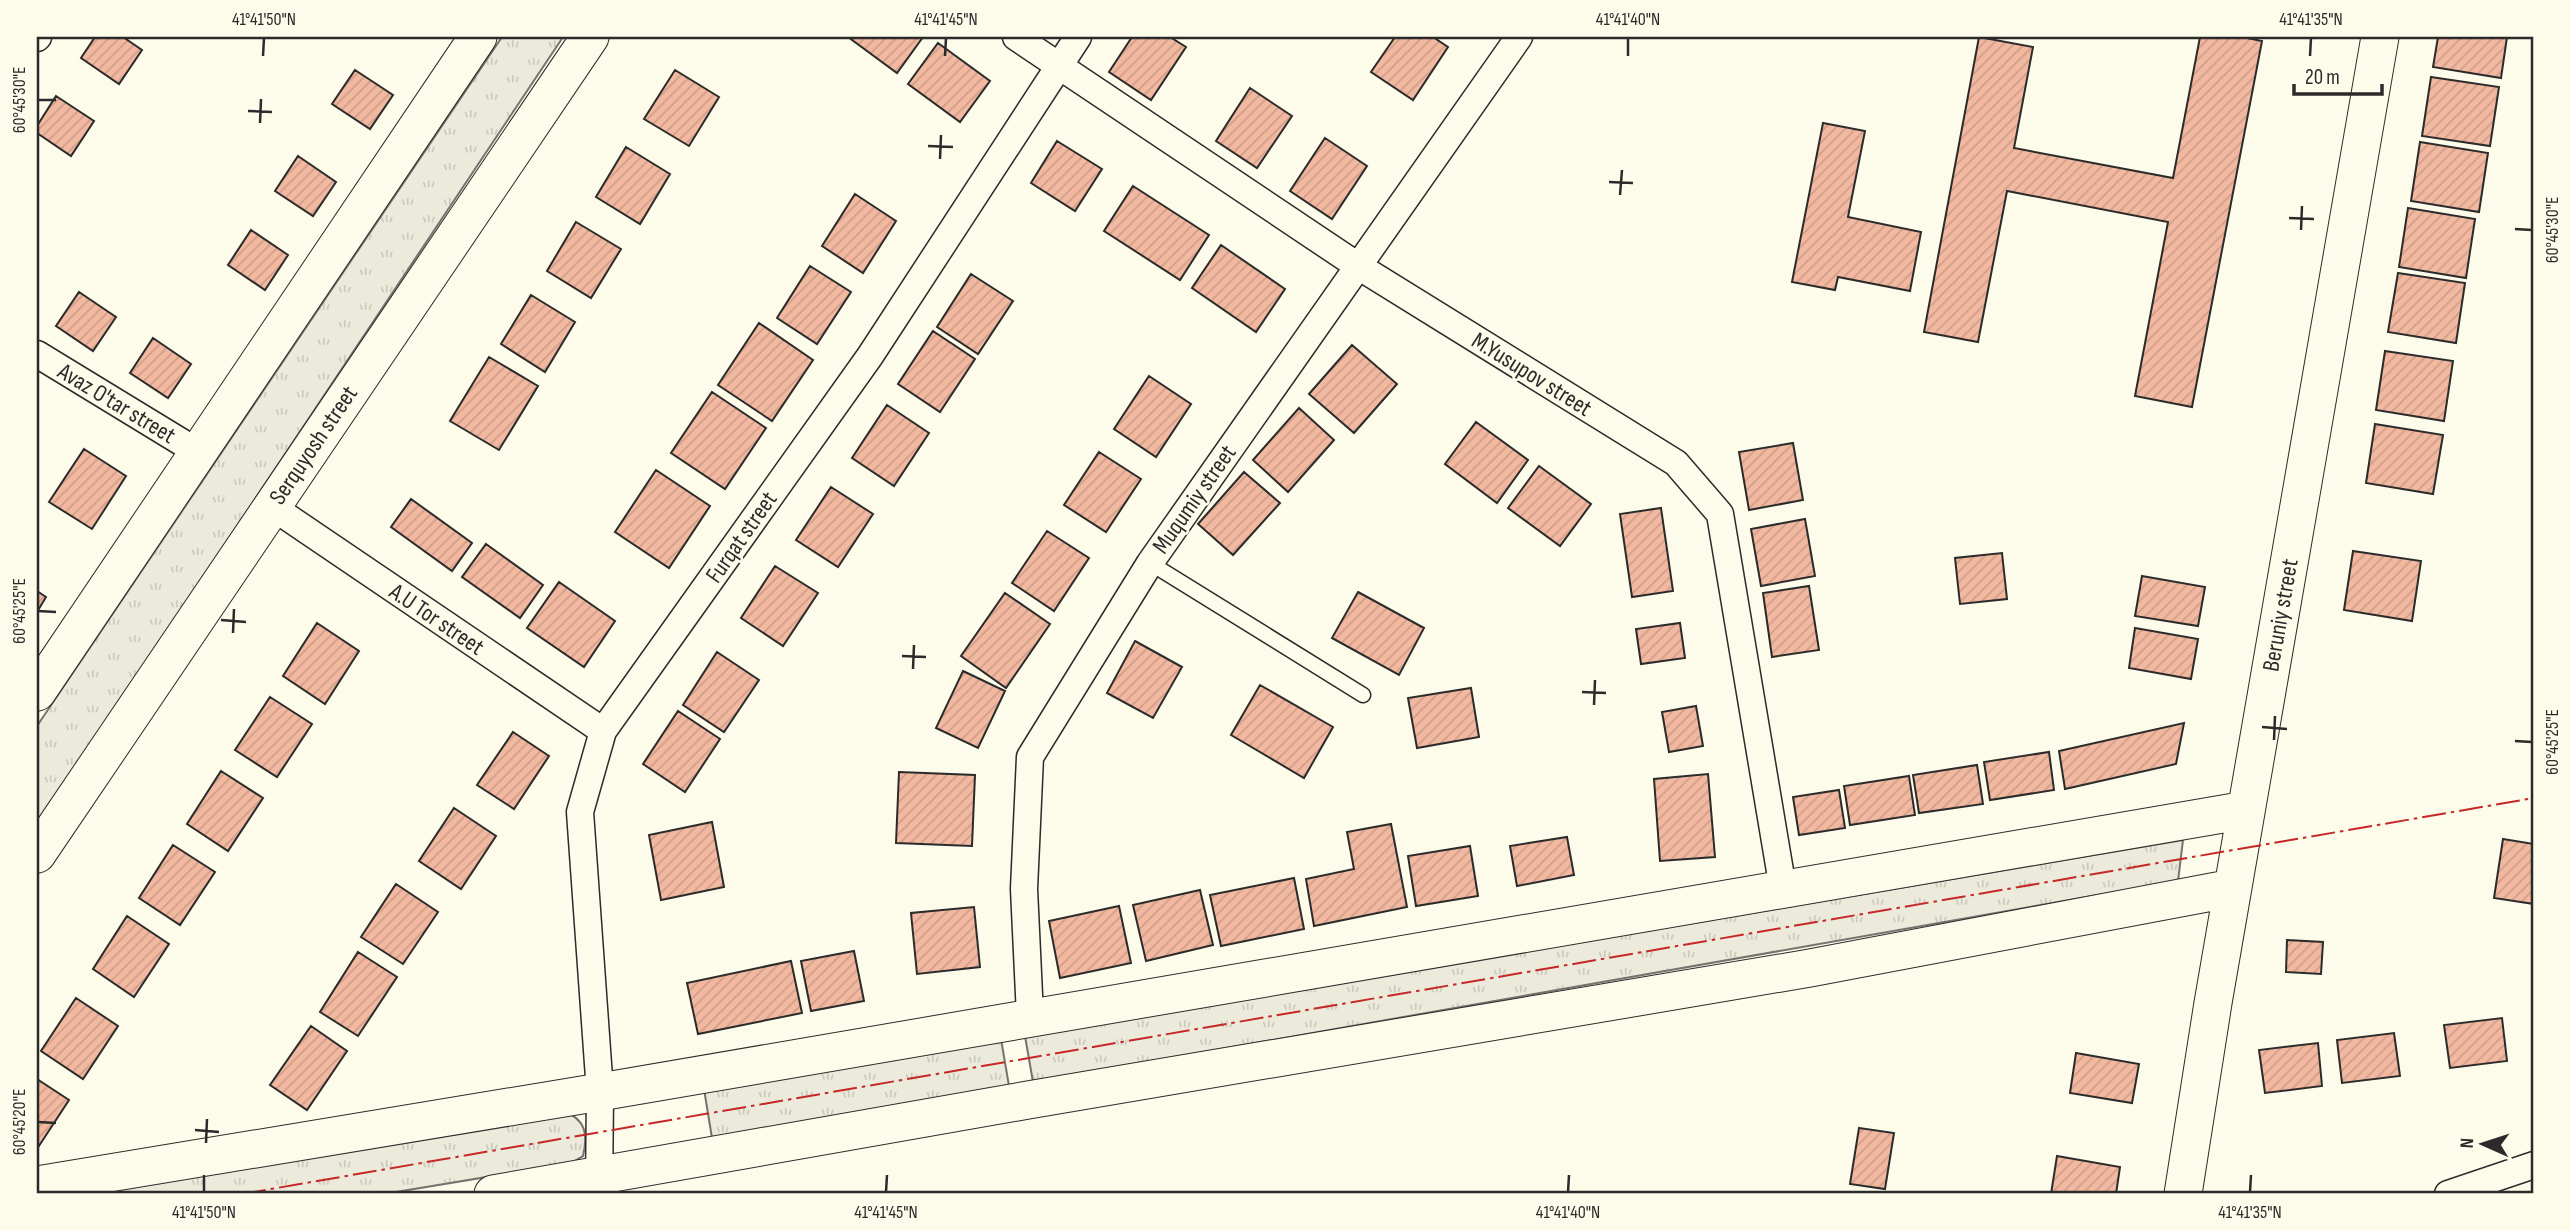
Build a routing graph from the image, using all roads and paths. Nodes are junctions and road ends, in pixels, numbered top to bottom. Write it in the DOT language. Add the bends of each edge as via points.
graph roads {
  1 [pos="478,37"];
  2 [pos="590,37"];
  3 [pos="1016,37"];
  4 [pos="1079,37"];
  5 [pos="1519,37"];
  6 [pos="2380,37"];
  7 [pos="1060,66"];
  8 [pos="1358,266"];
  9 [pos="37,354"];
  10 [pos="196,452"];
  11 [pos="271,506"];
  12 [pos="1150,563"];
  13 [pos="37,692"];
  14 [pos="1363,695"];
  15 [pos="603,731"];
  16 [pos="2246,810"];
  17 [pos="37,854"];
  18 [pos="2233,888"];
  19 [pos="1783,889"];
  20 [pos="1030,1016"];
  21 [pos="600,1092"];
  22 [pos="2534,1165"];
  23 [pos="37,1185"];
  24 [pos="600,1186"];
  25 [pos="493,1194"];
  26 [pos="2183,1194"];
  27 [pos="2448,1194"];
  1 -- 10 [label="street"];
  2 -- 11 [label="street, Serquyosh street"];
  3 -- 7 [label="street, M.Yusupov street"];
  4 -- 7 [label="street, Furqat street"];
  5 -- 8 [label="street, Muqumiy street"];
  6 -- 16 [label="street, Beruniy street"];
  7 -- 8 [label="street, M.Yusupov street"];
  7 -- 15 [label="street, Furqat street" via="870,356"];
  8 -- 12 [label="street, Muqumiy street"];
  8 -- 19 [label="street, M.Yusupov street" via="1676,464 1720,514"];
  9 -- 10 [label="street, Avaz O'tar street"];
  10 -- 13 [label="street"];
  11 -- 15 [label="street, A.U Tor street"];
  11 -- 17 [label="street, Serquyosh street"];
  12 -- 14 [label="lane"];
  12 -- 20 [label="street, Muqumiy street" via="1030,757 1024,889"];
  15 -- 21 [label="street, Furqat street" via="580,812"];
  16 -- 18 [label="street, Beruniy street"];
  16 -- 19 [label="street"];
  18 -- 24 [label="street" via="1810,968 1042,1098"];
  18 -- 26 [label="street, Beruniy street"];
  19 -- 20 [label="street"];
  20 -- 21 [label="street"];
  21 -- 23 [label="street"];
  21 -- 24 [label="street, Furqat street"];
  22 -- 27 [label="street"];
  24 -- 25 [label="street"];
}
